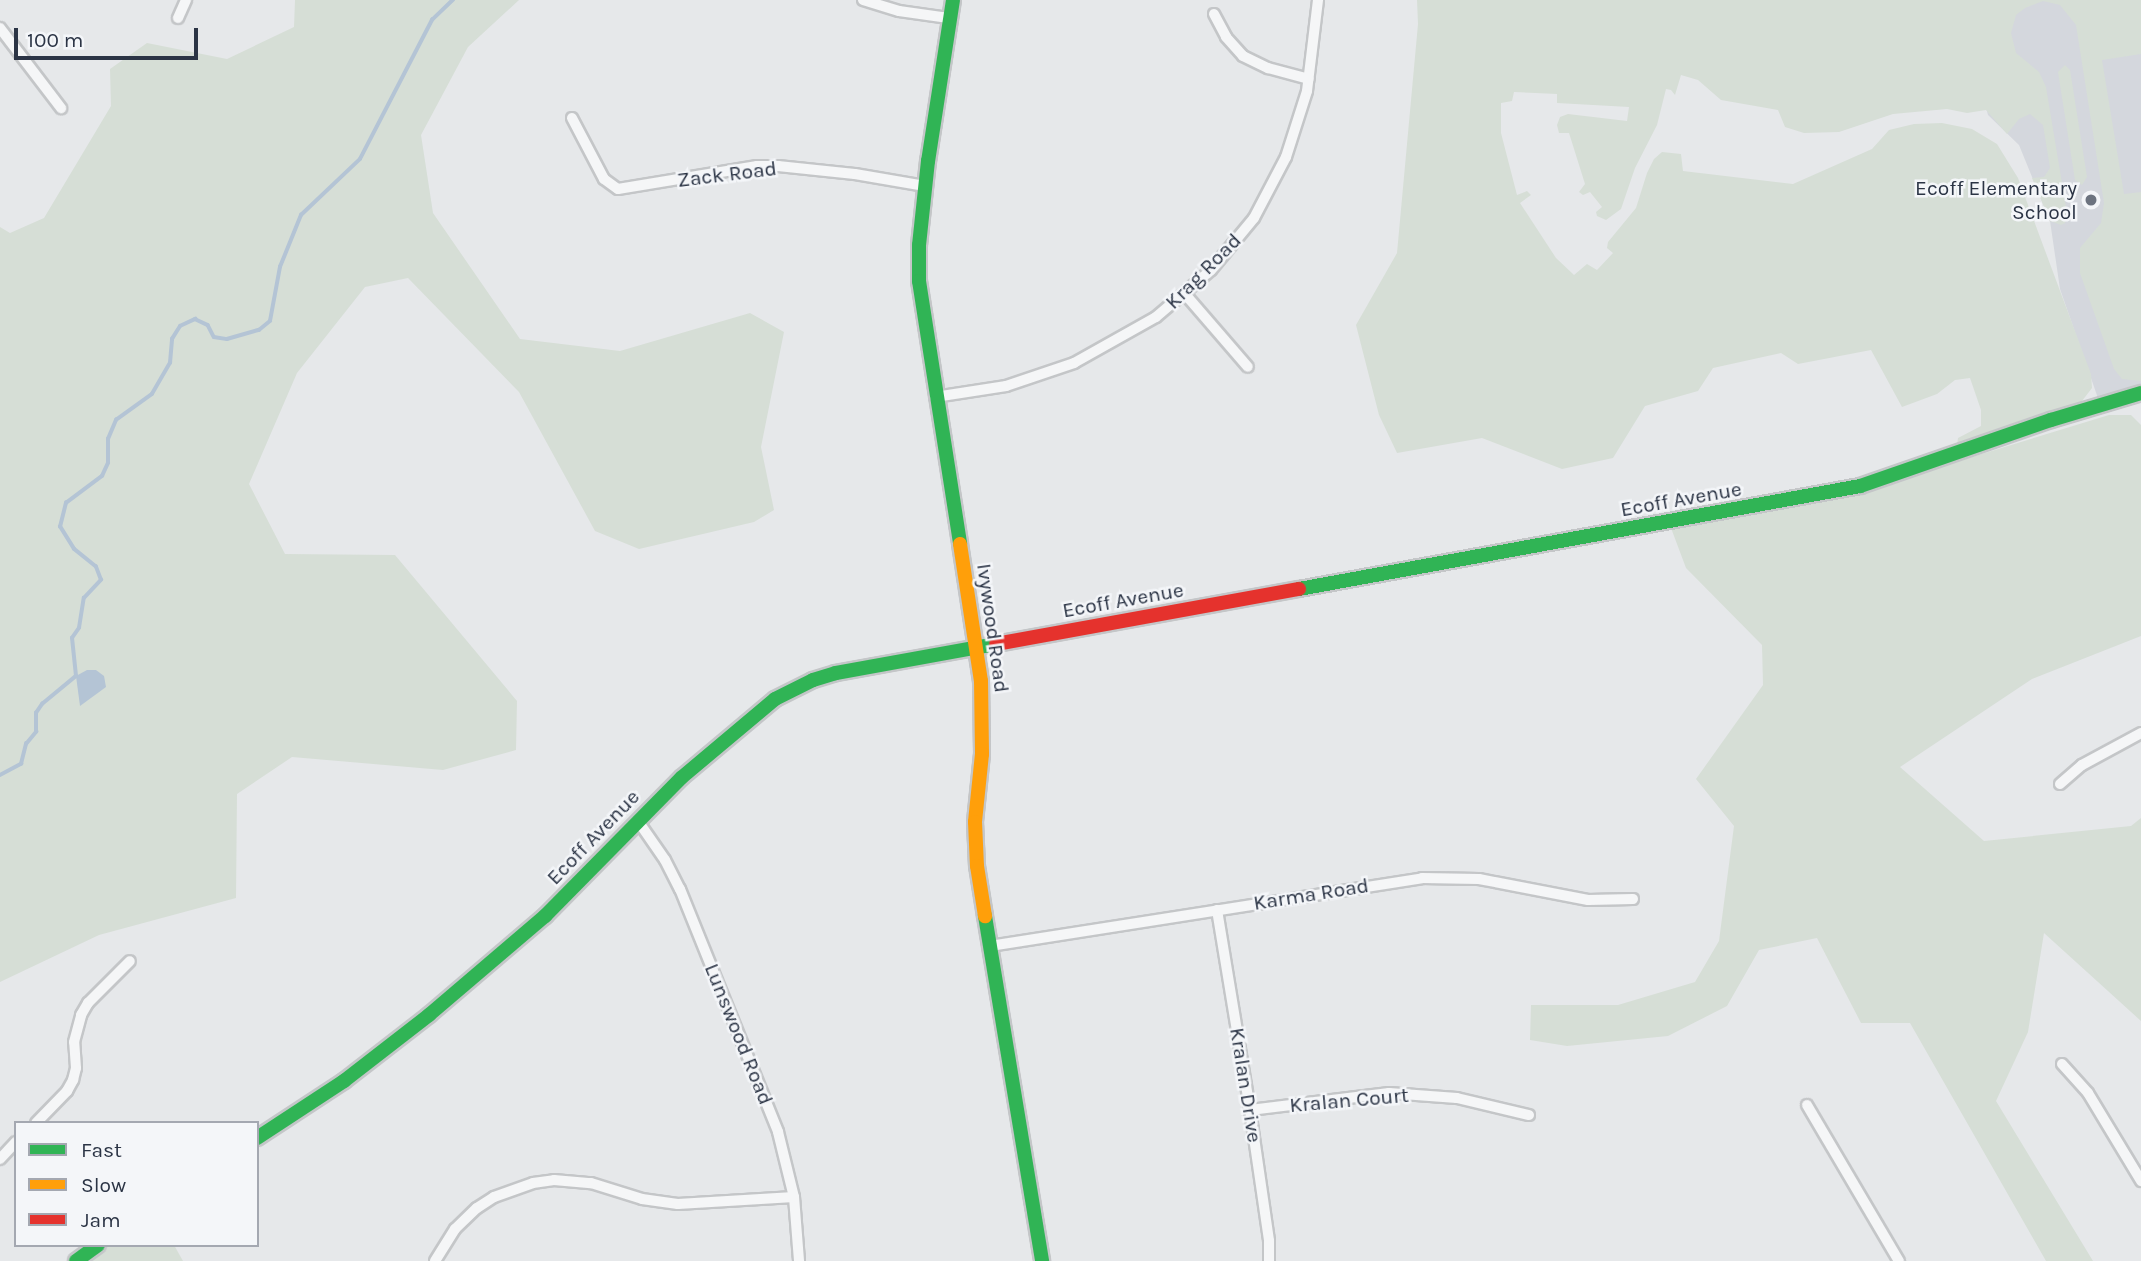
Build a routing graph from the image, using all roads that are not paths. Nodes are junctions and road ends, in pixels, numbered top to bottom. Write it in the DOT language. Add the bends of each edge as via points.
graph roads {
  1 [pos="186,0"];
  2 [pos="863,0"];
  3 [pos="953,0"];
  4 [pos="1318,0"];
  5 [pos="1214,14"];
  6 [pos="178,18"];
  7 [pos="949,18"];
  8 [pos="0,28"];
  9 [pos="1309,79"];
  10 [pos="61,108"];
  11 [pos="572,118"];
  12 [pos="925,186"];
  13 [pos="1185,294"];
  14 [pos="1248,367"];
  15 [pos="2141,393"];
  16 [pos="935,397"];
  17 [pos="977,647"];
  18 [pos="2141,733"];
  19 [pos="2060,784"];
  20 [pos="638,821"];
  21 [pos="1633,899"];
  22 [pos="1217,910"];
  23 [pos="990,946"];
  24 [pos="130,961"];
  25 [pos="2062,1064"];
  26 [pos="1807,1105"];
  27 [pos="1250,1110"];
  28 [pos="1529,1115"];
  29 [pos="38,1121"];
  30 [pos="259,1137"];
  31 [pos="14,1144"];
  32 [pos="0,1159"];
  33 [pos="2141,1181"];
  34 [pos="794,1197"];
  35 [pos="96,1247"];
  36 [pos="76,1261"];
  37 [pos="435,1261"];
  38 [pos="799,1261"];
  39 [pos="1044,1261"];
  40 [pos="1269,1261"];
  41 [pos="1899,1261"];
  1 -- 6 [label="street"];
  2 -- 7 [label="street"];
  3 -- 7 [label="street, Ivywood Road"];
  4 -- 9 [label="street, Krag Road"];
  5 -- 9 [label="street" via="1243,56"];
  7 -- 12 [label="street, Ivywood Road"];
  8 -- 10 [label="street"];
  9 -- 13 [label="street, Krag Road" via="1296,132 1270,192 1236,243"];
  11 -- 12 [label="street, Zack Road" via="612,186 757,166 855,174"];
  12 -- 16 [label="street, Ivywood Road" via="919,281"];
  13 -- 14 [label="street"];
  13 -- 16 [label="street, Krag Road" via="1132,333 1069,365 1006,386"];
  15 -- 17 [label="street, Ecoff Avenue" via="1860,486"];
  16 -- 17 [label="street, Ivywood Road"];
  17 -- 20 [label="street, Ecoff Avenue" via="836,673 796,687 729,735"];
  17 -- 23 [label="street, Ivywood Road" via="983,718 976,850"];
  18 -- 19 [label="street" via="2082,765"];
  20 -- 30 [label="street, Ecoff Avenue" via="545,916 429,1015 344,1081"];
  20 -- 34 [label="street, Lunswood Road" via="680,889 778,1132"];
  21 -- 22 [label="street, Karma Road" via="1588,900 1479,880 1422,878"];
  22 -- 23 [label="street, Karma Road"];
  22 -- 27 [label="street, Kralan Drive"];
  23 -- 39 [label="street, Ivywood Road"];
  24 -- 29 [label="street" via="81,1015 75,1035 73,1080"];
  25 -- 33 [label="street" via="2088,1094"];
  26 -- 41 [label="street"];
  27 -- 28 [label="street, Kralan Court" via="1389,1093 1457,1098"];
  27 -- 40 [label="street, Kralan Drive"];
  31 -- 32 [label="street"];
  34 -- 37 [label="street" via="677,1204 591,1183 533,1183 477,1208 455,1229"];
  34 -- 38 [label="street, Lunswood Road"];
  35 -- 36 [label="street"];
}
